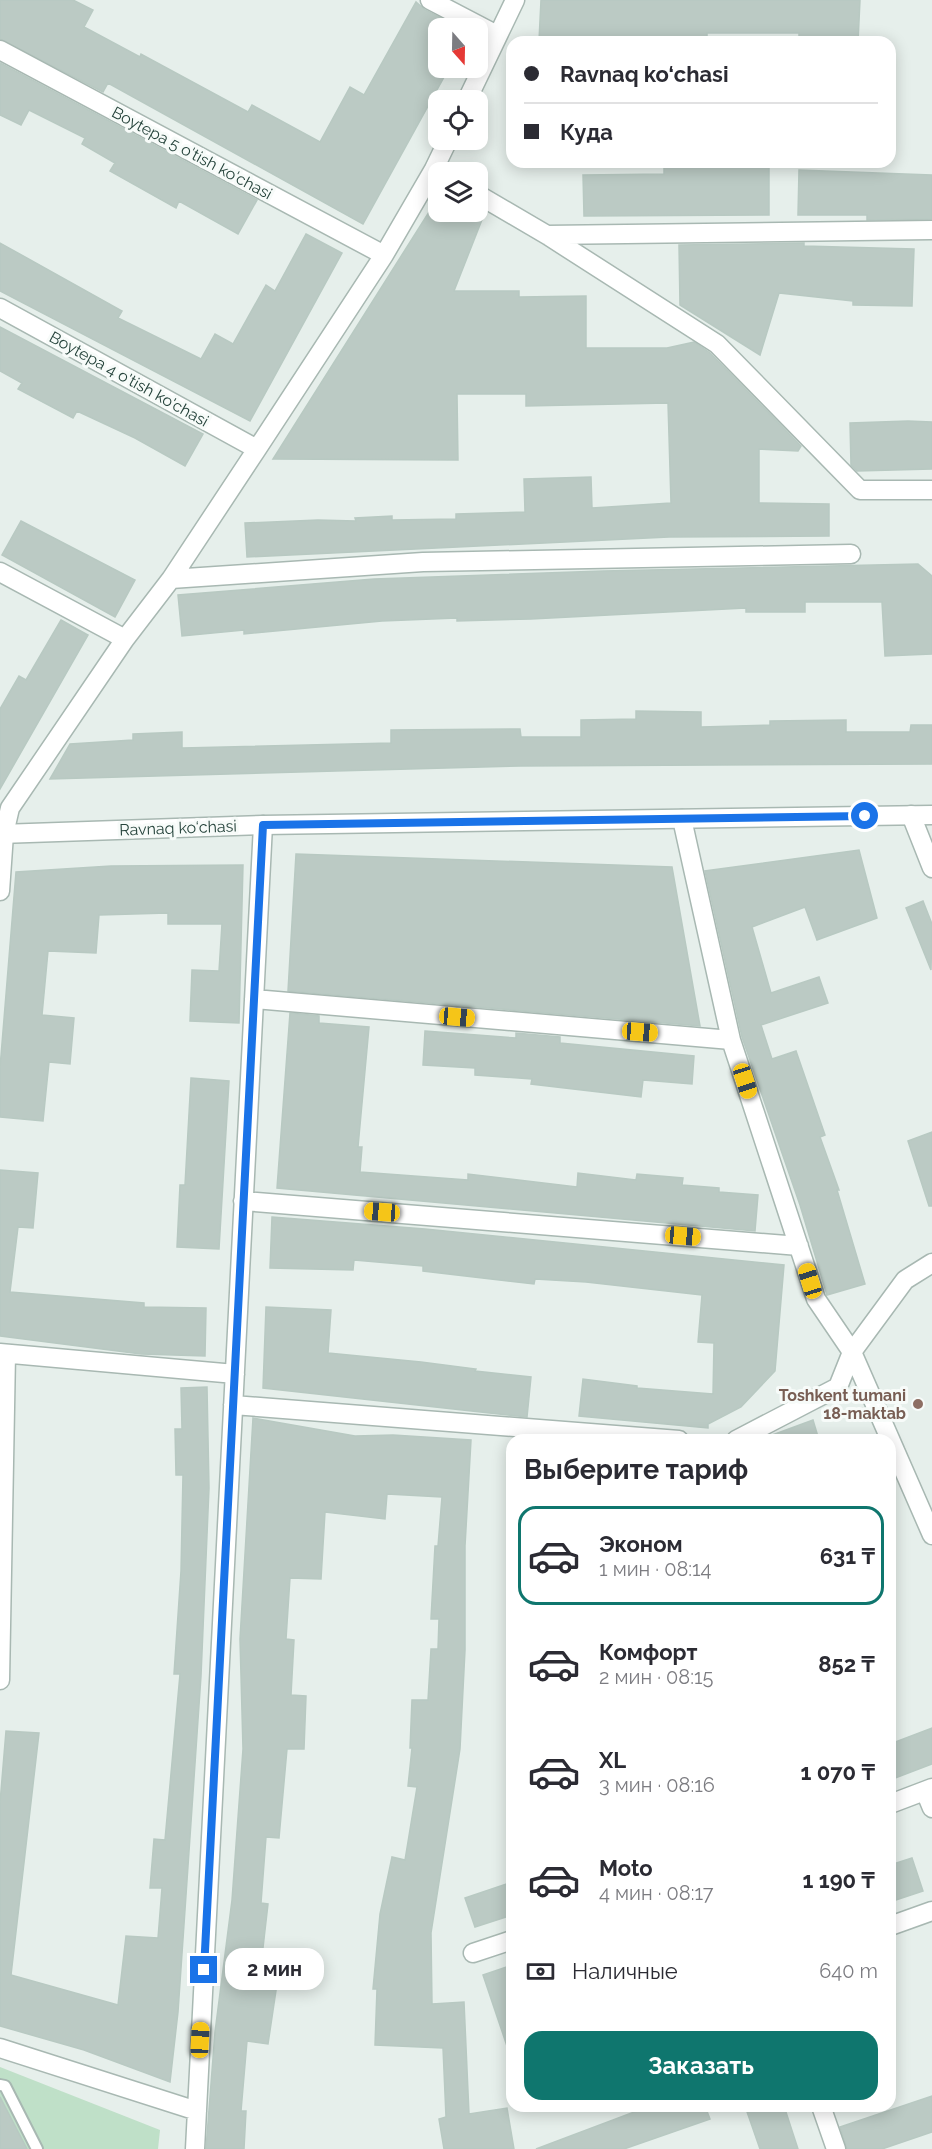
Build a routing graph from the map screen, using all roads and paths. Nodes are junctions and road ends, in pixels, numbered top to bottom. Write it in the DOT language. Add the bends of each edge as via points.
graph roads {
  1 [pos="430,0"];
  2 [pos="515,0"];
  3 [pos="497,35"];
  4 [pos="0,50"];
  5 [pos="472,90"];
  6 [pos="428,185"];
  7 [pos="488,200"];
  8 [pos="932,230"];
  9 [pos="547,235"];
  10 [pos="384,255"];
  11 [pos="0,308"];
  12 [pos="257,449"];
  13 [pos="932,490"];
  14 [pos="851,554"];
  15 [pos="0,572"];
  16 [pos="171,579"];
  17 [pos="125,639"];
  18 [pos="911,815"];
  19 [pos="932,815"];
  20 [pos="682,819"];
  21 [pos="263,825"];
  22 [pos="2,834"];
  23 [pos="932,868"];
  24 [pos="0,891"];
  25 [pos="254,999"];
  26 [pos="731,1040"];
  27 [pos="243,1201"];
  28 [pos="799,1246"];
  29 [pos="932,1263"];
  30 [pos="852,1352"];
  31 [pos="3,1354"];
  32 [pos="235,1374"];
  33 [pos="233,1405"];
  34 [pos="545,1434"];
  35 [pos="748,1434"];
  36 [pos="888,1434"];
  37 [pos="896,1453"];
  38 [pos="932,1535"];
  39 [pos="0,1680"];
  40 [pos="929,1790"];
  41 [pos="896,1802"];
  42 [pos="932,1808"];
  43 [pos="932,1911"];
  44 [pos="896,1924"];
  45 [pos="506,1942"];
  46 [pos="472,1953"];
  47 [pos="0,2048"];
  48 [pos="0,2085"];
  49 [pos="197,2111"];
  50 [pos="823,2112"];
  51 [pos="37,2149"];
  52 [pos="195,2149"];
  53 [pos="836,2149"];
  1 -- 3 [label="street"];
  2 -- 3 [label="street"];
  3 -- 5 [label="street"];
  4 -- 10 [label="street, Boytepa 5 o'tish ko'chasi"];
  6 -- 10 [label="street"];
  7 -- 9 [label="street"];
  8 -- 9 [label="street"];
  9 -- 13 [label="street" via="717,344 860,490"];
  10 -- 12 [label="street"];
  11 -- 12 [label="street, Boytepa 4 o'tish ko'chasi"];
  12 -- 16 [label="street"];
  14 -- 16 [label="street" via="423,562"];
  15 -- 17 [label="street"];
  16 -- 17 [label="street"];
  17 -- 22 [label="street" via="10,808"];
  18 -- 19 [label="street, Ravnaq ko‘chasi"];
  18 -- 20 [label="street, Ravnaq ko‘chasi"];
  18 -- 23 [label="street"];
  20 -- 21 [label="street, Ravnaq ko‘chasi"];
  20 -- 26 [label="street"];
  21 -- 22 [label="street, Ravnaq ko‘chasi"];
  21 -- 25 [label="street"];
  22 -- 24 [label="street"];
  25 -- 26 [label="street"];
  25 -- 27 [label="street"];
  26 -- 28 [label="street"];
  27 -- 28 [label="street"];
  27 -- 32 [label="street"];
  28 -- 30 [label="street" via="816,1299"];
  29 -- 30 [label="street" via="905,1280"];
  30 -- 35 [label="street" via="838,1387"];
  30 -- 36 [label="street"];
  31 -- 32 [label="street"];
  31 -- 39 [label="street"];
  32 -- 33 [label="street"];
  33 -- 34 [label="street"];
  33 -- 49 [label="street"];
  37 -- 38 [label="street"];
  40 -- 41 [label="street"];
  40 -- 42 [label="street"];
  43 -- 44 [label="street"];
  45 -- 46 [label="street"];
  47 -- 49 [label="street"];
  48 -- 51 [label="lane" via="5,2086"];
  49 -- 52 [label="street"];
  50 -- 53 [label="street"];
}
